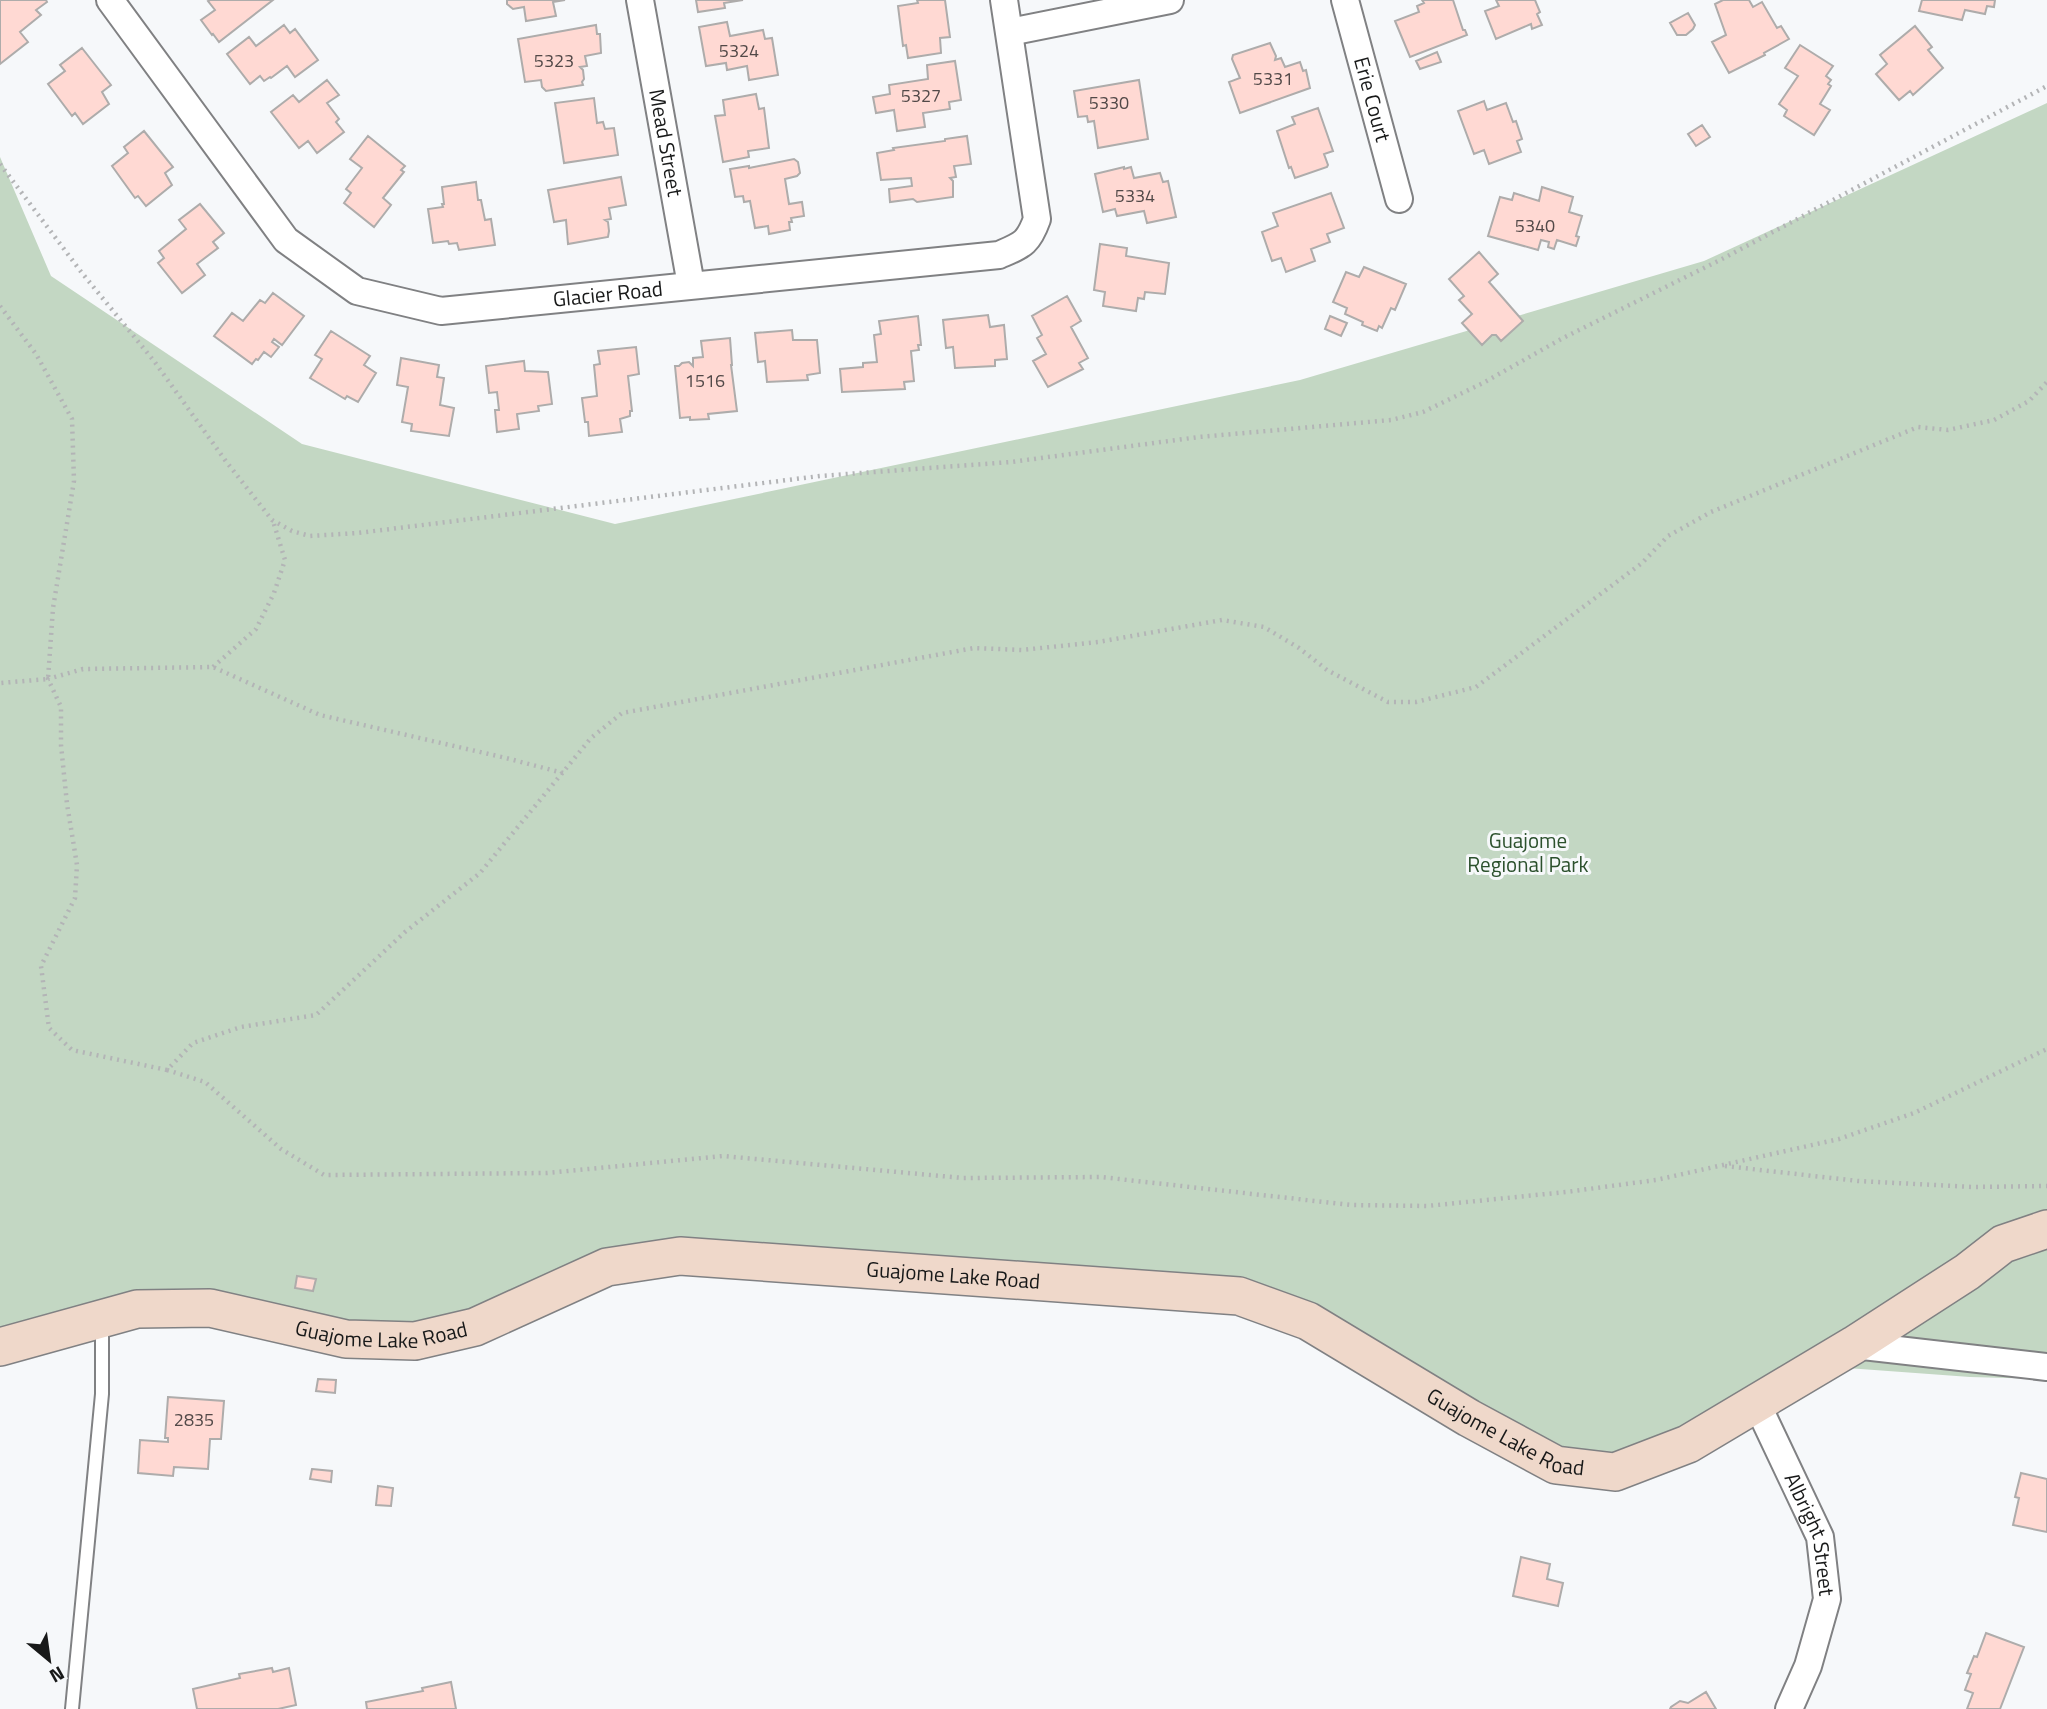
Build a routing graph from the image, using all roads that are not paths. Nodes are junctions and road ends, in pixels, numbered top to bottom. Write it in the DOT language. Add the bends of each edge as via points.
graph roads {
  1 [pos="110,0"];
  2 [pos="640,0"];
  3 [pos="1004,0"];
  4 [pos="1170,0"];
  5 [pos="1345,0"];
  6 [pos="1010,32"];
  7 [pos="1399,199"];
  8 [pos="691,285"];
  9 [pos="2047,1229"];
  10 [pos="102,1318"];
  11 [pos="1854,1345"];
  12 [pos="0,1347"];
  13 [pos="2047,1367"];
  14 [pos="1757,1404"];
  15 [pos="72,1709"];
  16 [pos="1789,1709"];
  1 -- 8 [label="street, Glacier Road" via="286,240 357,291 441,311"];
  2 -- 8 [label="street, Mead Street"];
  3 -- 6 [label="street, Glacier Road"];
  4 -- 6 [label="street"];
  5 -- 7 [label="street, Erie Court"];
  6 -- 8 [label="street, Glacier Road" via="1037,219 1024,245 999,255"];
  9 -- 11 [label="street, Guajome Lake Road" via="2003,1244"];
  10 -- 12 [label="street, Guajome Lake Road"];
  10 -- 14 [label="street, Guajome Lake Road" via="137,1309 210,1308 346,1339 415,1341 475,1327 607,1267 680,1256 1239,1296 1308,1321 1556,1465 1615,1472 1688,1444"];
  10 -- 15 [label="lane" via="102,1394"];
  11 -- 13 [label="street"];
  11 -- 14 [label="street, Guajome Lake Road"];
  14 -- 16 [label="street, Albright Street" via="1820,1537 1827,1599 1808,1666"];
}
